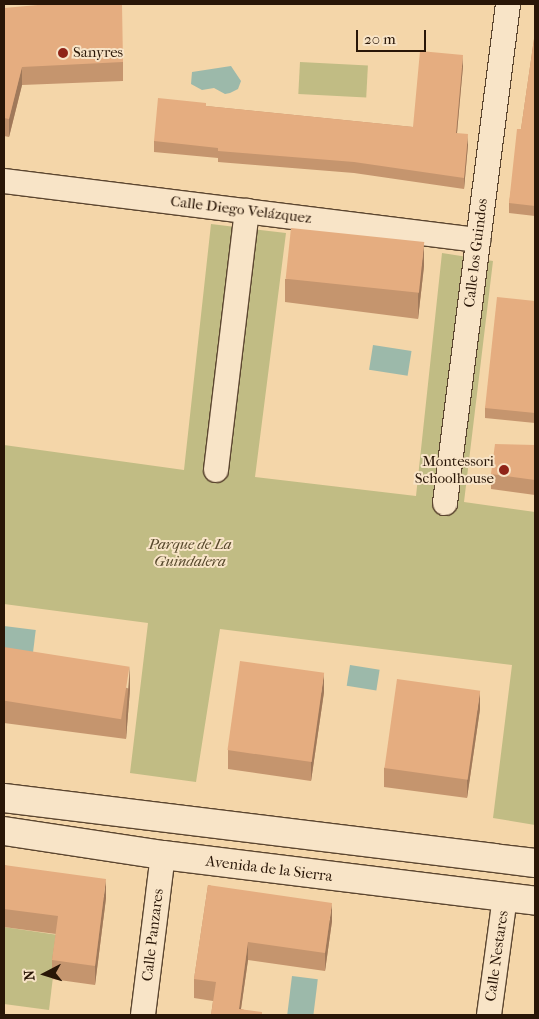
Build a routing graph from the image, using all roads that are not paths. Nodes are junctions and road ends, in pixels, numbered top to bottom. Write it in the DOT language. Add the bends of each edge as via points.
graph roads {
  1 [pos="508,4"];
  2 [pos="4,181"];
  3 [pos="247,211"];
  4 [pos="478,240"];
  5 [pos="216,470"];
  6 [pos="445,503"];
  7 [pos="4,798"];
  8 [pos="4,831"];
  9 [pos="163,855"];
  10 [pos="535,863"];
  11 [pos="505,897"];
  12 [pos="535,901"];
  13 [pos="143,1015"];
  14 [pos="489,1015"];
  1 -- 4 [label="street, Calle los Guindos"];
  2 -- 3 [label="street, Calle Diego Velázquez"];
  3 -- 4 [label="street, Calle Diego Velázquez"];
  3 -- 5 [label="street"];
  4 -- 6 [label="street, Calle los Guindos"];
  7 -- 10 [label="main road"];
  8 -- 9 [label="main road, Avenida de la Sierra"];
  9 -- 11 [label="main road, Avenida de la Sierra"];
  9 -- 13 [label="street, Calle Panzares"];
  11 -- 12 [label="main road, Avenida de la Sierra"];
  11 -- 14 [label="street, Calle Nestares"];
}
